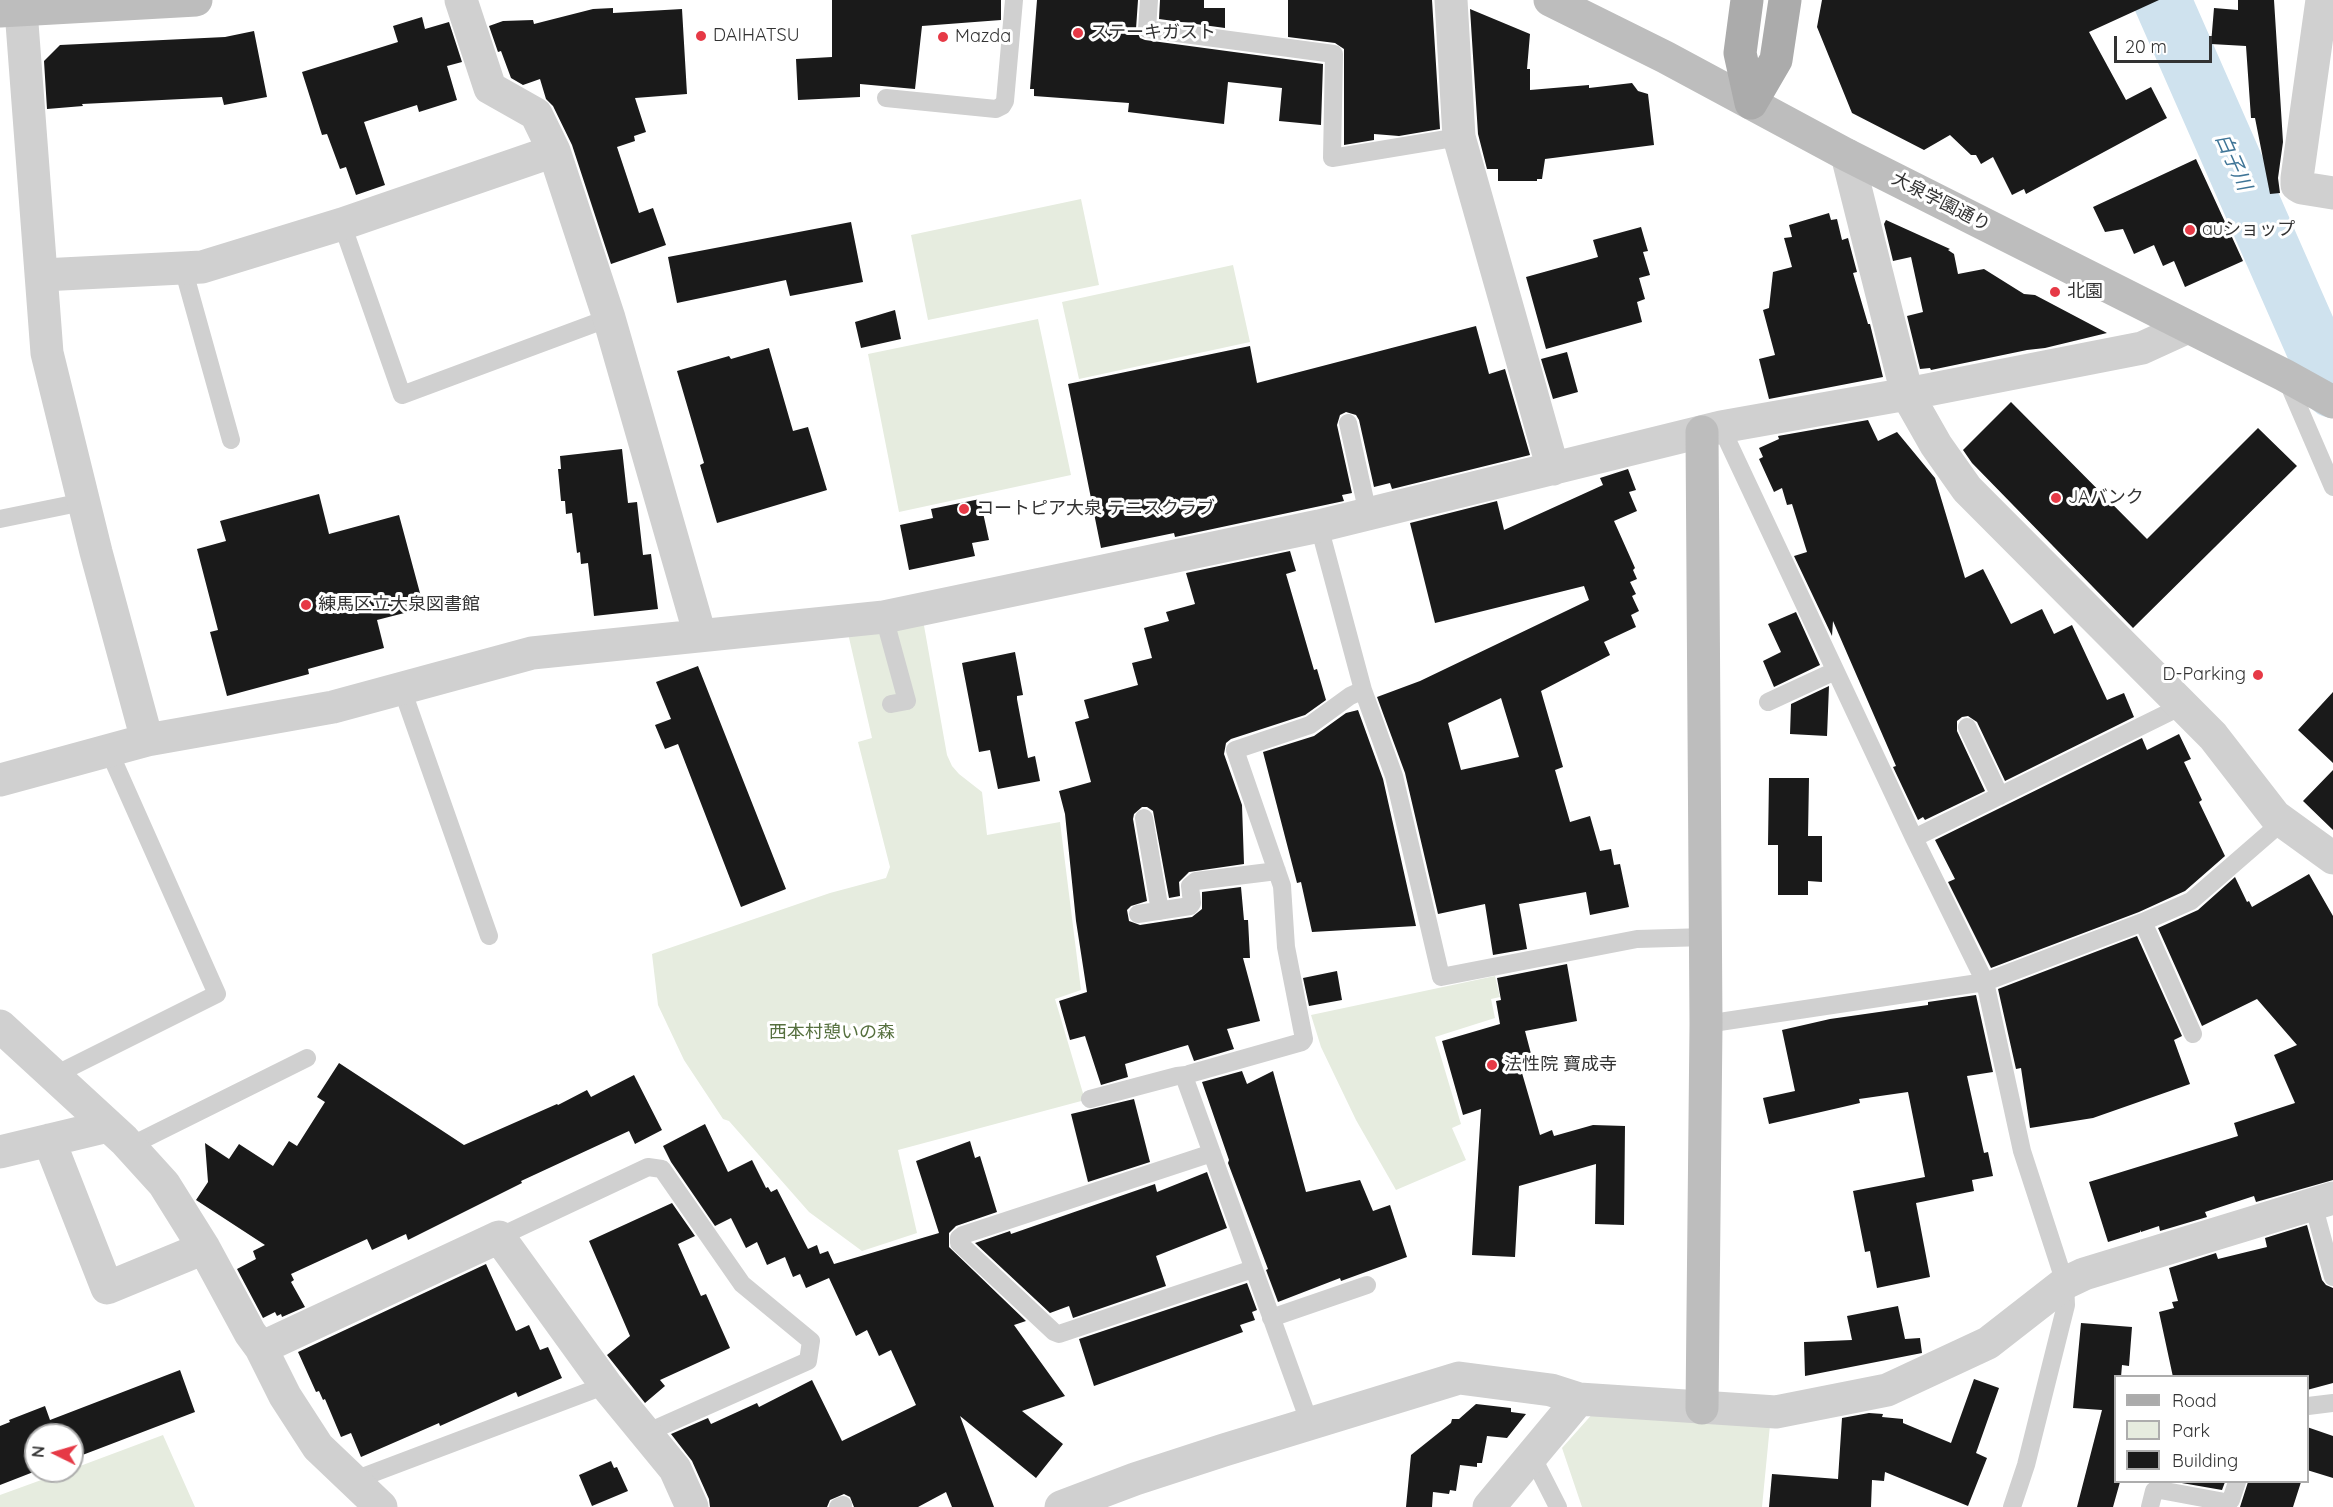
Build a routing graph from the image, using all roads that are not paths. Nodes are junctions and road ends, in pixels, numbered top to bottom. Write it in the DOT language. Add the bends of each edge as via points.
graph roads {
  1 [pos="196,0"];
  2 [pos="461,0"];
  3 [pos="1014,0"];
  4 [pos="1149,0"];
  5 [pos="1451,0"];
  6 [pos="1550,0"];
  7 [pos="1747,0"];
  8 [pos="1785,0"];
  9 [pos="2322,0"];
  10 [pos="11,11"];
  11 [pos="2323,65"];
  12 [pos="886,98"];
  13 [pos="1751,103"];
  14 [pos="1459,137"];
  15 [pos="554,151"];
  16 [pos="1847,155"];
  17 [pos="2333,193"];
  18 [pos="342,224"];
  19 [pos="183,268"];
  20 [pos="42,275"];
  21 [pos="609,318"];
  22 [pos="2188,327"];
  23 [pos="2292,379"];
  24 [pos="1907,394"];
  25 [pos="2333,402"];
  26 [pos="1348,423"];
  27 [pos="1712,429"];
  28 [pos="231,440"];
  29 [pos="1553,469"];
  30 [pos="2333,486"];
  31 [pos="83,502"];
  32 [pos="1368,514"];
  33 [pos="0,519"];
  34 [pos="1319,526"];
  35 [pos="884,617"];
  36 [pos="700,635"];
  37 [pos="1835,671"];
  38 [pos="402,688"];
  39 [pos="1363,690"];
  40 [pos="1768,702"];
  41 [pos="891,704"];
  42 [pos="2184,705"];
  43 [pos="1967,727"];
  44 [pos="147,741"];
  45 [pos="109,751"];
  46 [pos="0,780"];
  47 [pos="2000,796"];
  48 [pos="1144,818"];
  49 [pos="2282,822"];
  50 [pos="1914,838"];
  51 [pos="2333,858"];
  52 [pos="1277,871"];
  53 [pos="1160,911"];
  54 [pos="1138,914"];
  55 [pos="2143,922"];
  56 [pos="489,936"];
  57 [pos="1706,937"];
  58 [pos="1985,982"];
  59 [pos="1706,1024"];
  60 [pos="0,1026"];
  61 [pos="2193,1034"];
  62 [pos="307,1058"];
  63 [pos="1186,1075"];
  64 [pos="53,1076"];
  65 [pos="1090,1099"];
  66 [pos="119,1136"];
  67 [pos="49,1140"];
  68 [pos="0,1152"];
  69 [pos="1212,1153"];
  70 [pos="2323,1201"];
  71 [pos="499,1237"];
  72 [pos="204,1248"];
  73 [pos="1253,1269"];
  74 [pos="2333,1277"];
  75 [pos="2065,1282"];
  76 [pos="1367,1285"];
  77 [pos="1271,1318"];
  78 [pos="261,1348"];
  79 [pos="606,1385"];
  80 [pos="1579,1399"];
  81 [pos="2333,1403"];
  82 [pos="2309,1406"];
  83 [pos="1702,1408"];
  84 [pos="1310,1424"];
  85 [pos="646,1433"];
  86 [pos="1532,1456"];
  87 [pos="352,1481"];
  88 [pos="2237,1483"];
  89 [pos="381,1507"];
  90 [pos="692,1507"];
  91 [pos="1060,1507"];
  92 [pos="1489,1507"];
  93 [pos="1558,1507"];
  94 [pos="2012,1507"];
  95 [pos="2150,1507"];
  1 -- 10 [label="street"];
  2 -- 15 [label="street" via="490,88 536,114"];
  3 -- 12 [label="lane" via="1002,106 996,109"];
  4 -- 14 [label="lane" via="1142,28 1334,54 1334,160"];
  5 -- 14 [label="street"];
  6 -- 13 [label="street, 大泉学園通り"];
  7 -- 13 [label="main road" via="1740,53"];
  8 -- 13 [label="main road" via="1776,60"];
  9 -- 11 [label="street"];
  10 -- 20 [label="street"];
  11 -- 17 [label="street" via="2297,184"];
  13 -- 16 [label="street, 大泉学園通り"];
  14 -- 29 [label="street"];
  15 -- 18 [label="street"];
  15 -- 21 [label="street"];
  16 -- 22 [label="street, 大泉学園通り"];
  16 -- 24 [label="street"];
  18 -- 19 [label="street" via="202,267"];
  18 -- 21 [label="lane" via="402,395"];
  19 -- 20 [label="street"];
  19 -- 28 [label="lane"];
  20 -- 31 [label="street" via="47,353"];
  21 -- 36 [label="street"];
  22 -- 23 [label="street, 大泉学園通り"];
  22 -- 24 [label="street" via="2142,348"];
  23 -- 25 [label="street, 大泉学園通り"];
  23 -- 30 [label="lane"];
  24 -- 27 [label="street"];
  24 -- 42 [label="street" via="1967,489"];
  26 -- 32 [label="lane"];
  27 -- 29 [label="street"];
  27 -- 37 [label="lane"];
  27 -- 57 [label="street"];
  29 -- 32 [label="street"];
  31 -- 33 [label="lane"];
  31 -- 44 [label="street"];
  32 -- 34 [label="street"];
  34 -- 35 [label="street"];
  34 -- 39 [label="lane"];
  35 -- 36 [label="street"];
  35 -- 41 [label="lane" via="906,701"];
  36 -- 38 [label="street" via="532,653"];
  37 -- 40 [label="lane"];
  37 -- 50 [label="lane"];
  38 -- 44 [label="street" via="333,707"];
  38 -- 56 [label="lane"];
  39 -- 52 [label="lane" via="1310,724 1235,750"];
  39 -- 57 [label="lane" via="1394,776 1441,977 1637,939"];
  42 -- 47 [label="lane"];
  42 -- 49 [label="street"];
  43 -- 47 [label="lane"];
  44 -- 45 [label="street"];
  45 -- 46 [label="street"];
  45 -- 64 [label="lane" via="217,994"];
  47 -- 50 [label="lane"];
  48 -- 53 [label="lane"];
  49 -- 51 [label="street"];
  49 -- 55 [label="lane" via="2191,901"];
  50 -- 58 [label="lane"];
  52 -- 53 [label="lane" via="1196,881 1190,886 1190,906"];
  52 -- 63 [label="lane" via="1282,886 1286,947 1304,1039"];
  53 -- 54 [label="lane"];
  55 -- 58 [label="lane"];
  55 -- 61 [label="lane"];
  57 -- 59 [label="street"];
  58 -- 59 [label="lane"];
  58 -- 75 [label="lane" via="2022,1150"];
  59 -- 83 [label="street"];
  60 -- 64 [label="street"];
  62 -- 66 [label="lane"];
  63 -- 65 [label="lane"];
  63 -- 69 [label="lane"];
  64 -- 66 [label="street"];
  66 -- 67 [label="street"];
  66 -- 72 [label="street" via="164,1184"];
  67 -- 68 [label="street"];
  67 -- 72 [label="street" via="107,1288"];
  69 -- 73 [label="lane"];
  69 -- 73 [label="lane" via="963,1235 959,1243 1059,1334"];
  70 -- 74 [label="lane"];
  70 -- 75 [label="street"];
  71 -- 78 [label="street"];
  71 -- 79 [label="street"];
  71 -- 85 [label="lane" via="648,1167 662,1169 742,1284 811,1341 808,1361"];
  72 -- 78 [label="street"];
  73 -- 77 [label="lane"];
  75 -- 83 [label="street" via="1988,1343 1887,1390 1776,1412"];
  75 -- 94 [label="lane" via="2066,1305"];
  76 -- 77 [label="lane"];
  77 -- 84 [label="lane"];
  78 -- 87 [label="street" via="285,1396 318,1447"];
  79 -- 85 [label="street"];
  79 -- 87 [label="lane"];
  80 -- 83 [label="street"];
  80 -- 84 [label="street" via="1551,1390 1460,1378"];
  80 -- 86 [label="street"];
  81 -- 82 [label="lane"];
  84 -- 91 [label="street" via="1146,1475"];
  85 -- 90 [label="street" via="675,1469"];
  86 -- 92 [label="street"];
  86 -- 93 [label="lane"];
  87 -- 89 [label="street"];
  88 -- 95 [label="lane" via="2231,1500 2225,1502 2160,1490 2154,1491"];
}
